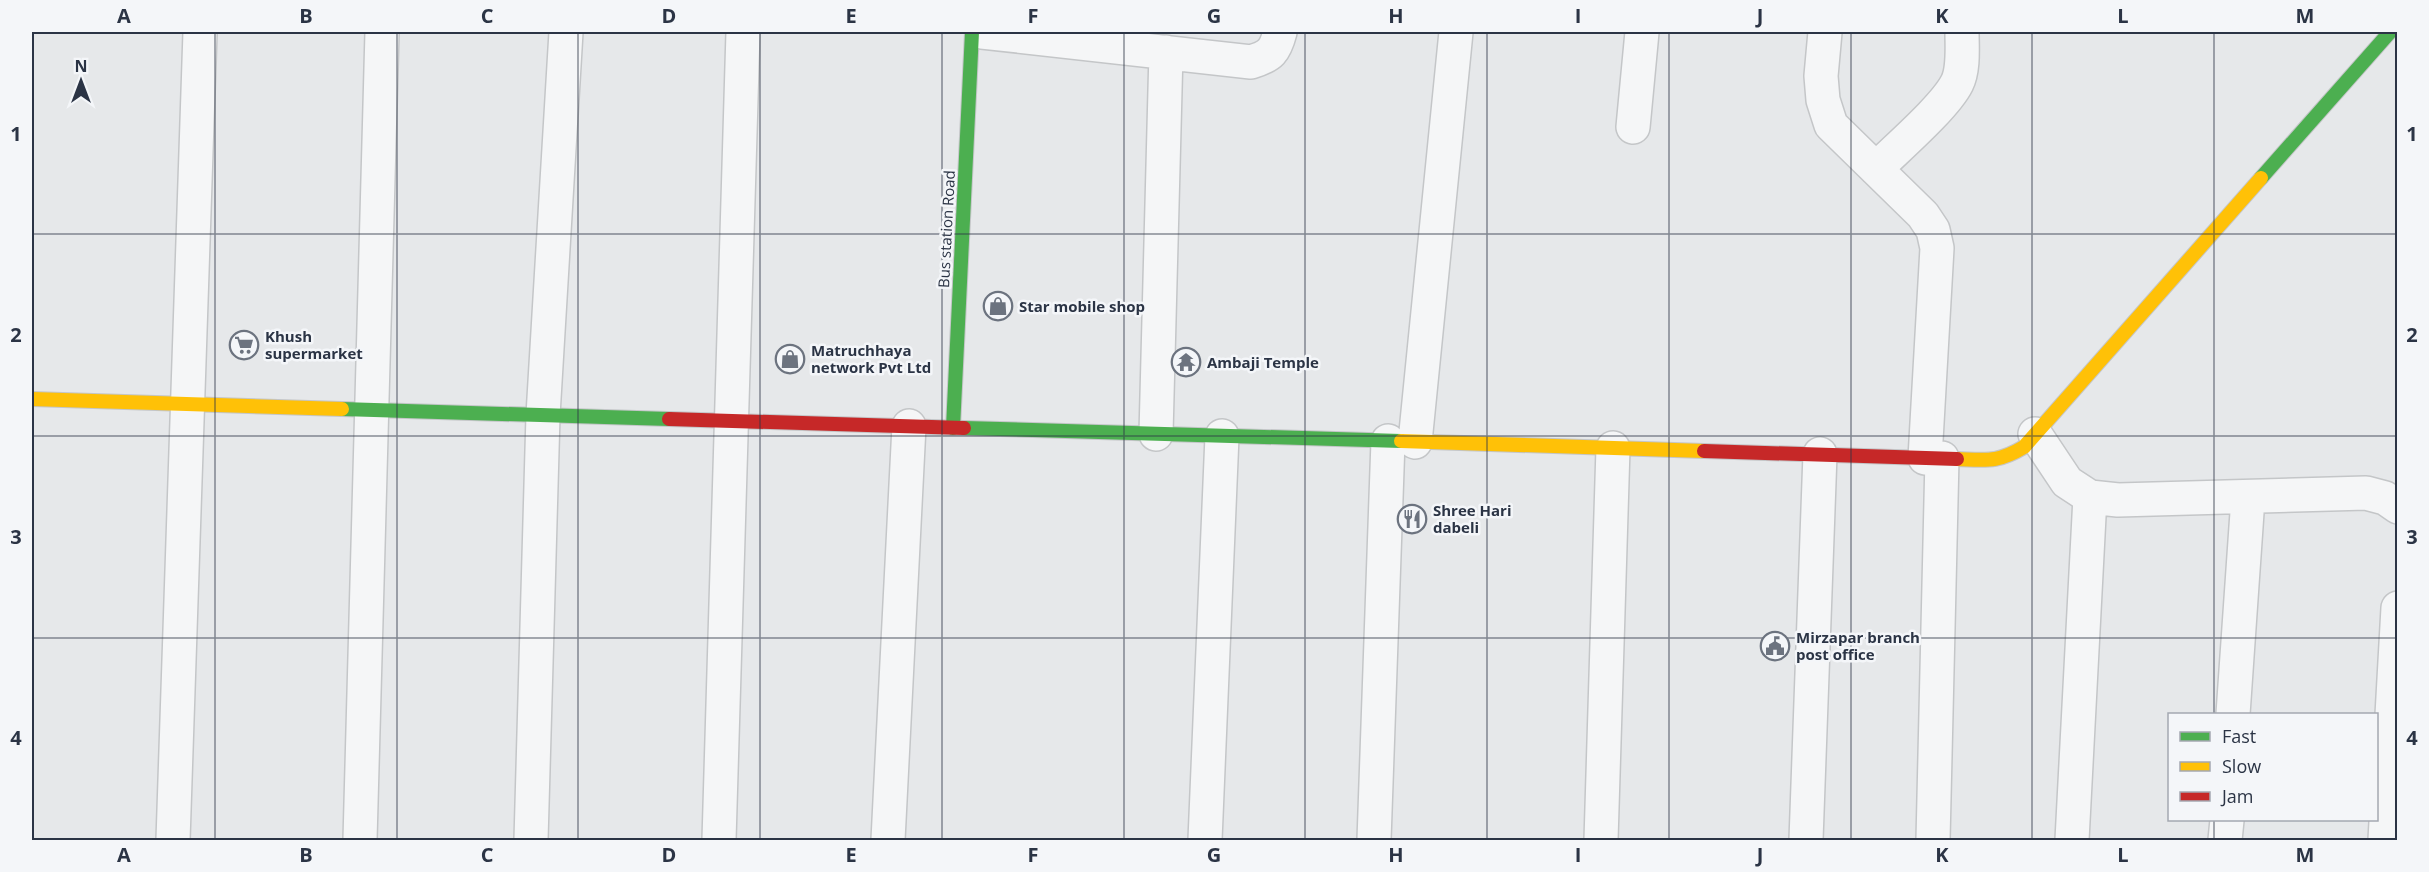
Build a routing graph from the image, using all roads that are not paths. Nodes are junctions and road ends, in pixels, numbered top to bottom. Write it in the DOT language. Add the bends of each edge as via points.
graph roads {
  1 [pos="200,32"];
  2 [pos="382,32"];
  3 [pos="566,32"];
  4 [pos="743,32"];
  5 [pos="972,32"];
  6 [pos="982,32"];
  7 [pos="1280,32"];
  8 [pos="1456,32"];
  9 [pos="1642,32"];
  10 [pos="1825,32"];
  11 [pos="1962,32"];
  12 [pos="2390,32"];
  13 [pos="1166,52"];
  14 [pos="1633,127"];
  15 [pos="1876,169"];
  16 [pos="32,399"];
  17 [pos="188,404"];
  18 [pos="373,410"];
  19 [pos="543,415"];
  20 [pos="733,421"];
  21 [pos="909,426"];
  22 [pos="952,428"];
  23 [pos="1156,434"];
  24 [pos="2034,434"];
  25 [pos="1222,436"];
  26 [pos="1402,442"];
  27 [pos="1613,448"];
  28 [pos="1820,454"];
  29 [pos="1933,458"];
  30 [pos="2090,497"];
  31 [pos="2248,498"];
  32 [pos="2397,507"];
  33 [pos="2397,608"];
  34 [pos="2234,713"];
  35 [pos="2227,821"];
  36 [pos="173,840"];
  37 [pos="360,840"];
  38 [pos="531,840"];
  39 [pos="719,840"];
  40 [pos="888,840"];
  41 [pos="1205,840"];
  42 [pos="1374,840"];
  43 [pos="1601,840"];
  44 [pos="1806,840"];
  45 [pos="1933,840"];
  46 [pos="2072,840"];
  47 [pos="2225,840"];
  48 [pos="2385,840"];
  1 -- 17 [label="street"];
  2 -- 18 [label="street"];
  3 -- 19 [label="street"];
  4 -- 20 [label="street"];
  5 -- 22 [label="street, Bus station Road"];
  6 -- 13 [label="street"];
  7 -- 13 [label="street" via="1268,57 1251,62"];
  8 -- 26 [label="street"];
  9 -- 14 [label="street"];
  10 -- 15 [label="street" via="1821,76 1831,125"];
  11 -- 15 [label="street" via="1958,82"];
  12 -- 24 [label="street"];
  13 -- 23 [label="street"];
  15 -- 29 [label="street" via="1923,215 1933,230 1937,248"];
  16 -- 17 [label="street"];
  17 -- 18 [label="street"];
  17 -- 36 [label="street"];
  18 -- 19 [label="street"];
  18 -- 37 [label="street"];
  19 -- 20 [label="street"];
  19 -- 38 [label="street"];
  20 -- 21 [label="street"];
  20 -- 39 [label="street"];
  21 -- 22 [label="street"];
  21 -- 40 [label="street"];
  22 -- 23 [label="street"];
  23 -- 25 [label="street"];
  24 -- 29 [label="street" via="2024,447 2006,458"];
  24 -- 30 [label="street" via="2067,482"];
  25 -- 26 [label="street"];
  25 -- 41 [label="street"];
  26 -- 27 [label="street"];
  26 -- 42 [label="street"];
  27 -- 28 [label="street"];
  27 -- 43 [label="street"];
  28 -- 29 [label="street"];
  28 -- 44 [label="street"];
  29 -- 45 [label="street"];
  30 -- 31 [label="street"];
  30 -- 46 [label="street"];
  31 -- 32 [label="street" via="2366,493 2385,498"];
  31 -- 34 [label="street"];
  33 -- 48 [label="street"];
  35 -- 47 [label="street"];
}
